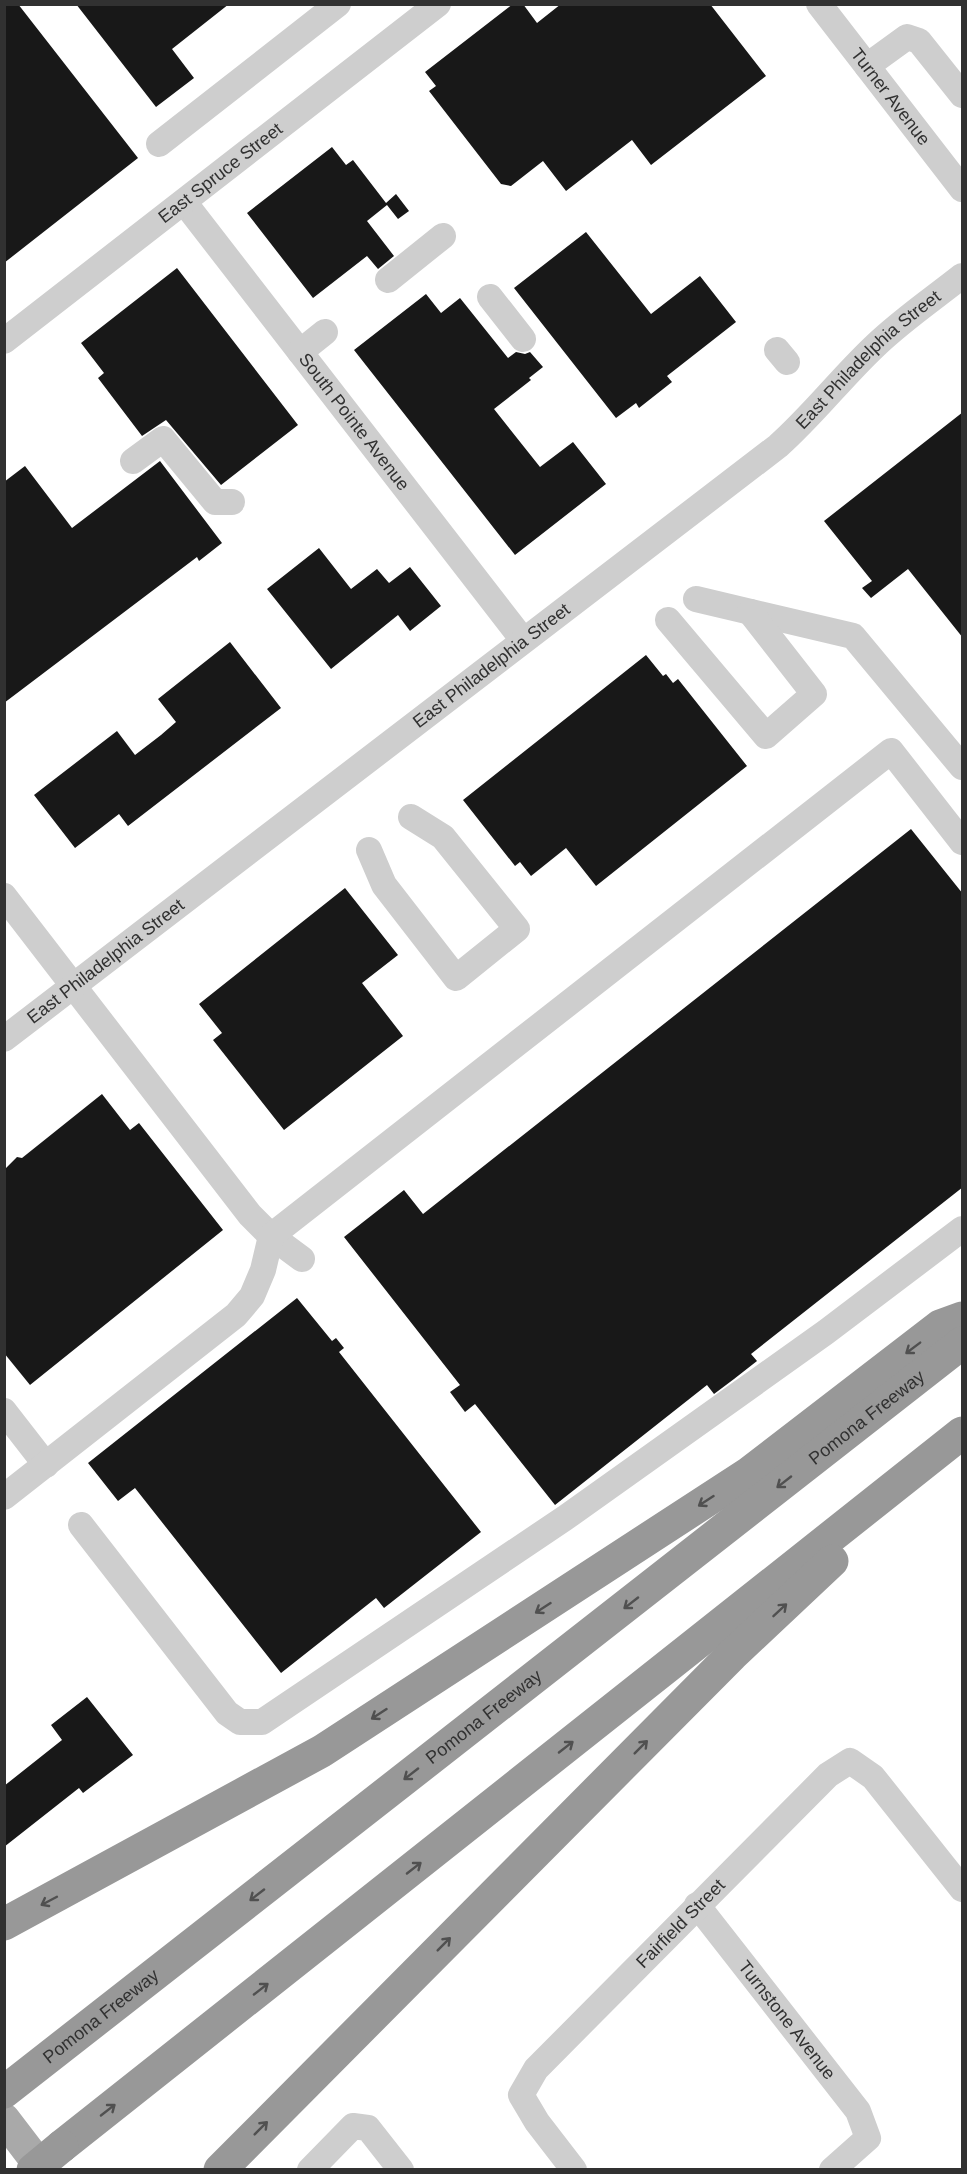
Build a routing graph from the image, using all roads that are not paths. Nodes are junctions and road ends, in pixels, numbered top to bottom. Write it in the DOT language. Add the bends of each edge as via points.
graph roads {
  1 [pos="338,4"];
  2 [pos="438,4"];
  3 [pos="819,4"];
  4 [pos="867,66"];
  5 [pos="963,95"];
  6 [pos="159,144"];
  7 [pos="963,189"];
  8 [pos="184,202"];
  9 [pos="443,236"];
  10 [pos="963,276"];
  11 [pos="388,280"];
  12 [pos="490,297"];
  13 [pos="325,332"];
  14 [pos="523,339"];
  15 [pos="4,341"];
  16 [pos="300,352"];
  17 [pos="134,462"];
  18 [pos="232,502"];
  19 [pos="696,598"];
  20 [pos="750,612"];
  21 [pos="668,620"];
  22 [pos="523,640"];
  23 [pos="963,767"];
  24 [pos="411,817"];
  25 [pos="963,842"];
  26 [pos="369,850"];
  27 [pos="4,896"];
  28 [pos="75,986"];
  29 [pos="4,1039"];
  30 [pos="963,1228"];
  31 [pos="271,1236"];
  32 [pos="302,1259"];
  33 [pos="963,1318"];
  34 [pos="963,1343"];
  35 [pos="4,1411"];
  36 [pos="963,1433"];
  37 [pos="963,1438"];
  38 [pos="46,1465"];
  39 [pos="4,1497"];
  40 [pos="81,1525"];
  41 [pos="963,1889"];
  42 [pos="697,1905"];
  43 [pos="4,1924"];
  44 [pos="9,2089"];
  45 [pos="4,2119"];
  46 [pos="53,2158"];
  47 [pos="33,2169"];
  48 [pos="220,2169"];
  49 [pos="310,2169"];
  50 [pos="401,2169"];
  51 [pos="574,2169"];
  52 [pos="832,2169"];
  1 -- 6 [label="street"];
  2 -- 8 [label="street, East Spruce Street"];
  3 -- 4 [label="street, Turner Avenue"];
  4 -- 5 [label="street" via="907,38 919,41"];
  4 -- 7 [label="street, Turner Avenue"];
  8 -- 15 [label="street, East Spruce Street"];
  8 -- 16 [label="street, South Pointe Avenue"];
  9 -- 11 [label="street"];
  10 -- 22 [label="street, East Philadelphia Street" via="873,348 778,446"];
  12 -- 14 [label="street"];
  13 -- 16 [label="street"];
  16 -- 22 [label="street, South Pointe Avenue"];
  17 -- 18 [label="street" via="163,439 215,502"];
  19 -- 20 [label="street"];
  20 -- 21 [label="street" via="814,694 766,736"];
  20 -- 23 [label="street" via="853,636"];
  22 -- 28 [label="street, East Philadelphia Street"];
  24 -- 26 [label="street" via="443,837 518,929 456,978 384,885"];
  25 -- 31 [label="street" via="891,751"];
  27 -- 28 [label="street"];
  28 -- 29 [label="street, East Philadelphia Street"];
  28 -- 31 [label="street" via="250,1215"];
  30 -- 40 [label="street" via="826,1332 566,1518 262,1722 240,1722 227,1713"];
  31 -- 32 [label="street"];
  31 -- 38 [label="street" via="252,1296 236,1315"];
  33 -- 43 [label="highway, one-way" via="940,1326 749,1473 322,1751"];
  34 -- 44 [label="highway, Pomona Freeway, one-way"];
  35 -- 38 [label="street"];
  46 -- 36 [label="highway, one-way"];
  48 -- 37 [label="highway, one-way" via="732,1655"];
  38 -- 39 [label="street"];
  41 -- 42 [label="street, Fairfield Street" via="873,1777 850,1761 828,1775"];
  42 -- 51 [label="street, Fairfield Street" via="537,2069 521,2095"];
  42 -- 52 [label="street, Turnstone Avenue" via="858,2111 868,2138"];
  45 -- 46 [label="main road"];
  46 -- 47 [label="highway, bridge"];
  49 -- 50 [label="street" via="353,2126 368,2128"];
}
